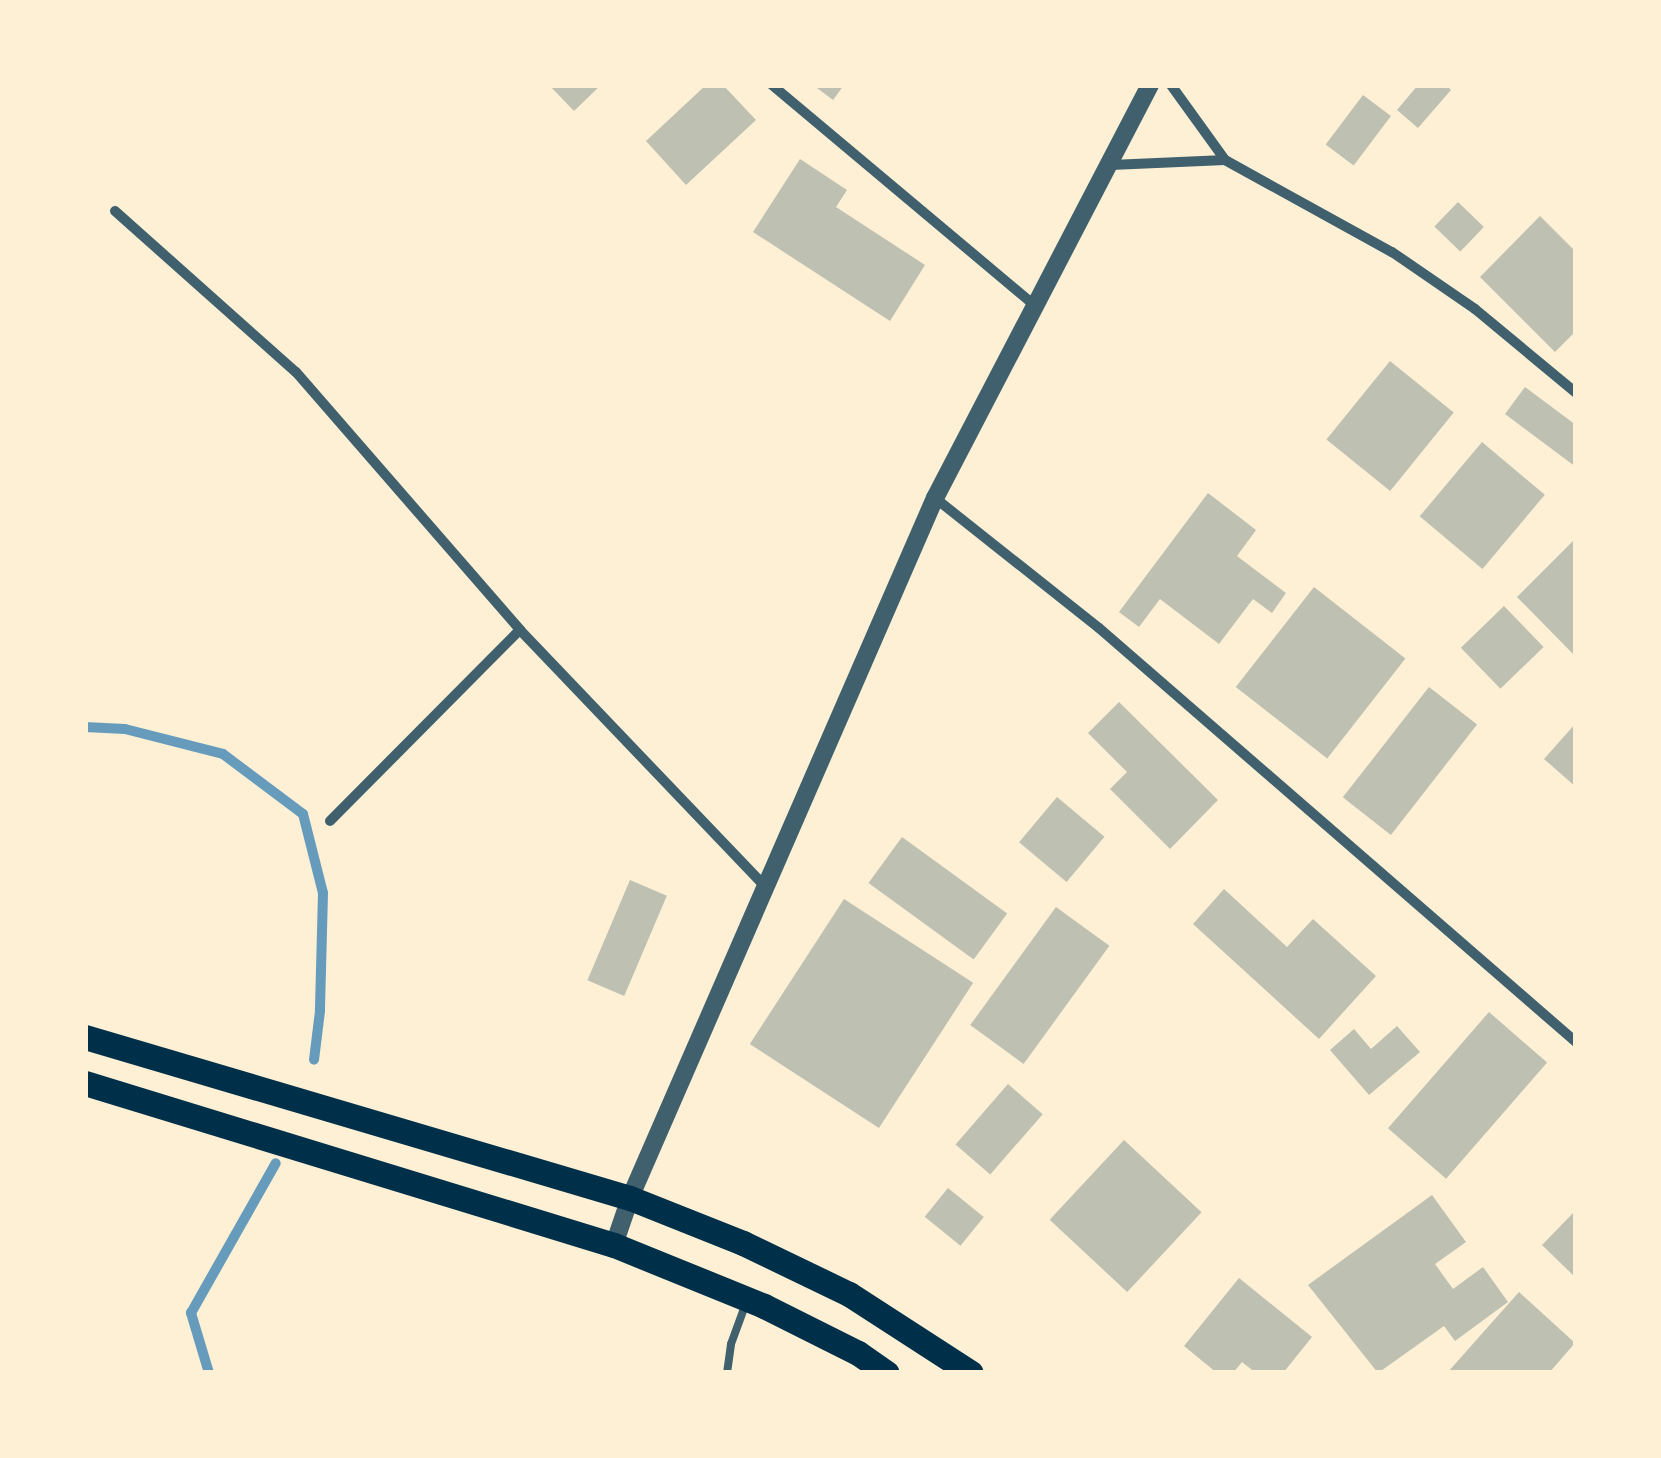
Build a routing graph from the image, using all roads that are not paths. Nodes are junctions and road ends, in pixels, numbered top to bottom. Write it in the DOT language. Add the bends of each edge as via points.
graph roads {
  1 [pos="772,85"];
  2 [pos="1150,85"];
  3 [pos="1171,85"];
  4 [pos="1225,160"];
  5 [pos="1111,165"];
  6 [pos="115,211"];
  7 [pos="1035,306"];
  8 [pos="1576,393"];
  9 [pos="935,498"];
  10 [pos="520,630"];
  11 [pos="330,821"];
  12 [pos="765,886"];
  13 [pos="85,1037"];
  14 [pos="1576,1042"];
  15 [pos="85,1083"];
  16 [pos="630,1198"];
  17 [pos="614,1245"];
  18 [pos="748,1299"];
  19 [pos="727,1373"];
  20 [pos="887,1373"];
  21 [pos="972,1373"];
  1 -- 7 [label="street"];
  2 -- 5 [label="street"];
  3 -- 4 [label="street"];
  4 -- 5 [label="street"];
  4 -- 8 [label="street" via="1392,252 1475,309"];
  5 -- 7 [label="street"];
  6 -- 10 [label="street" via="296,372"];
  7 -- 9 [label="street"];
  9 -- 12 [label="street"];
  9 -- 14 [label="street" via="1099,628"];
  10 -- 11 [label="street"];
  10 -- 12 [label="street"];
  12 -- 16 [label="street"];
  13 -- 16 [label="main road"];
  15 -- 17 [label="main road"];
  16 -- 17 [label="street"];
  16 -- 21 [label="main road" via="849,1294"];
  17 -- 18 [label="main road"];
  18 -- 19 [label="lane"];
  18 -- 20 [label="main road"];
}
